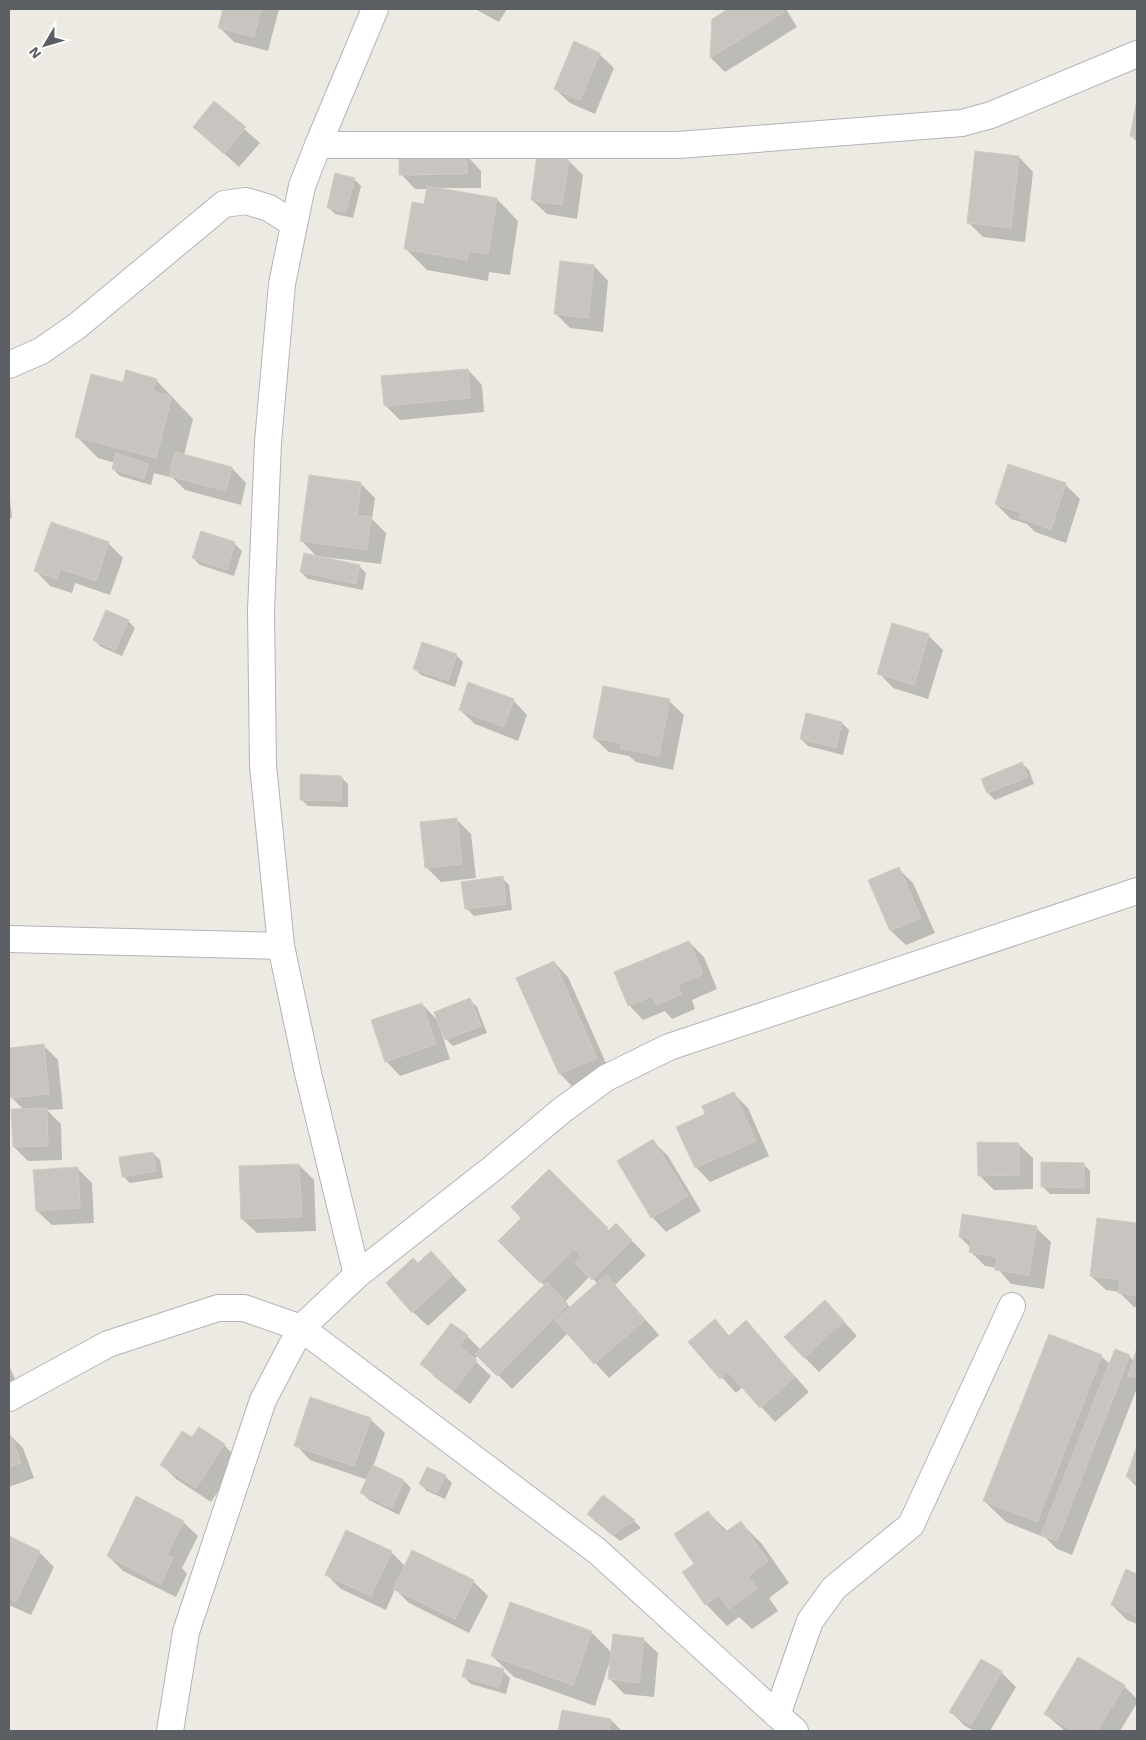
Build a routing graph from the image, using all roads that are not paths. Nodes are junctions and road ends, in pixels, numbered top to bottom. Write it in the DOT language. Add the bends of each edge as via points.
graph roads {
  1 [pos="376,9"];
  2 [pos="1137,54"];
  3 [pos="318,145"];
  4 [pos="294,224"];
  5 [pos="9,365"];
  6 [pos="1137,891"];
  7 [pos="9,938"];
  8 [pos="281,946"];
  9 [pos="357,1276"];
  10 [pos="1012,1306"];
  11 [pos="301,1328"];
  12 [pos="9,1398"];
  13 [pos="786,1723"];
  14 [pos="170,1731"];
  1 -- 3 [label="street"];
  2 -- 3 [label="street" via="991,115 962,123 678,145"];
  3 -- 4 [label="street" via="302,186"];
  4 -- 5 [label="street" via="269,208 246,201 224,204 77,326 41,350"];
  4 -- 8 [label="street" via="282,284 269,432 261,611 263,766"];
  6 -- 9 [label="street" via="669,1047 606,1078"];
  7 -- 8 [label="street"];
  8 -- 9 [label="street"];
  9 -- 11 [label="street"];
  10 -- 13 [label="street" via="910,1525 834,1588 810,1622"];
  11 -- 12 [label="street" via="244,1308 218,1308 108,1344"];
  11 -- 13 [label="street" via="597,1551"];
  11 -- 14 [label="street" via="263,1400 186,1632"];
}
